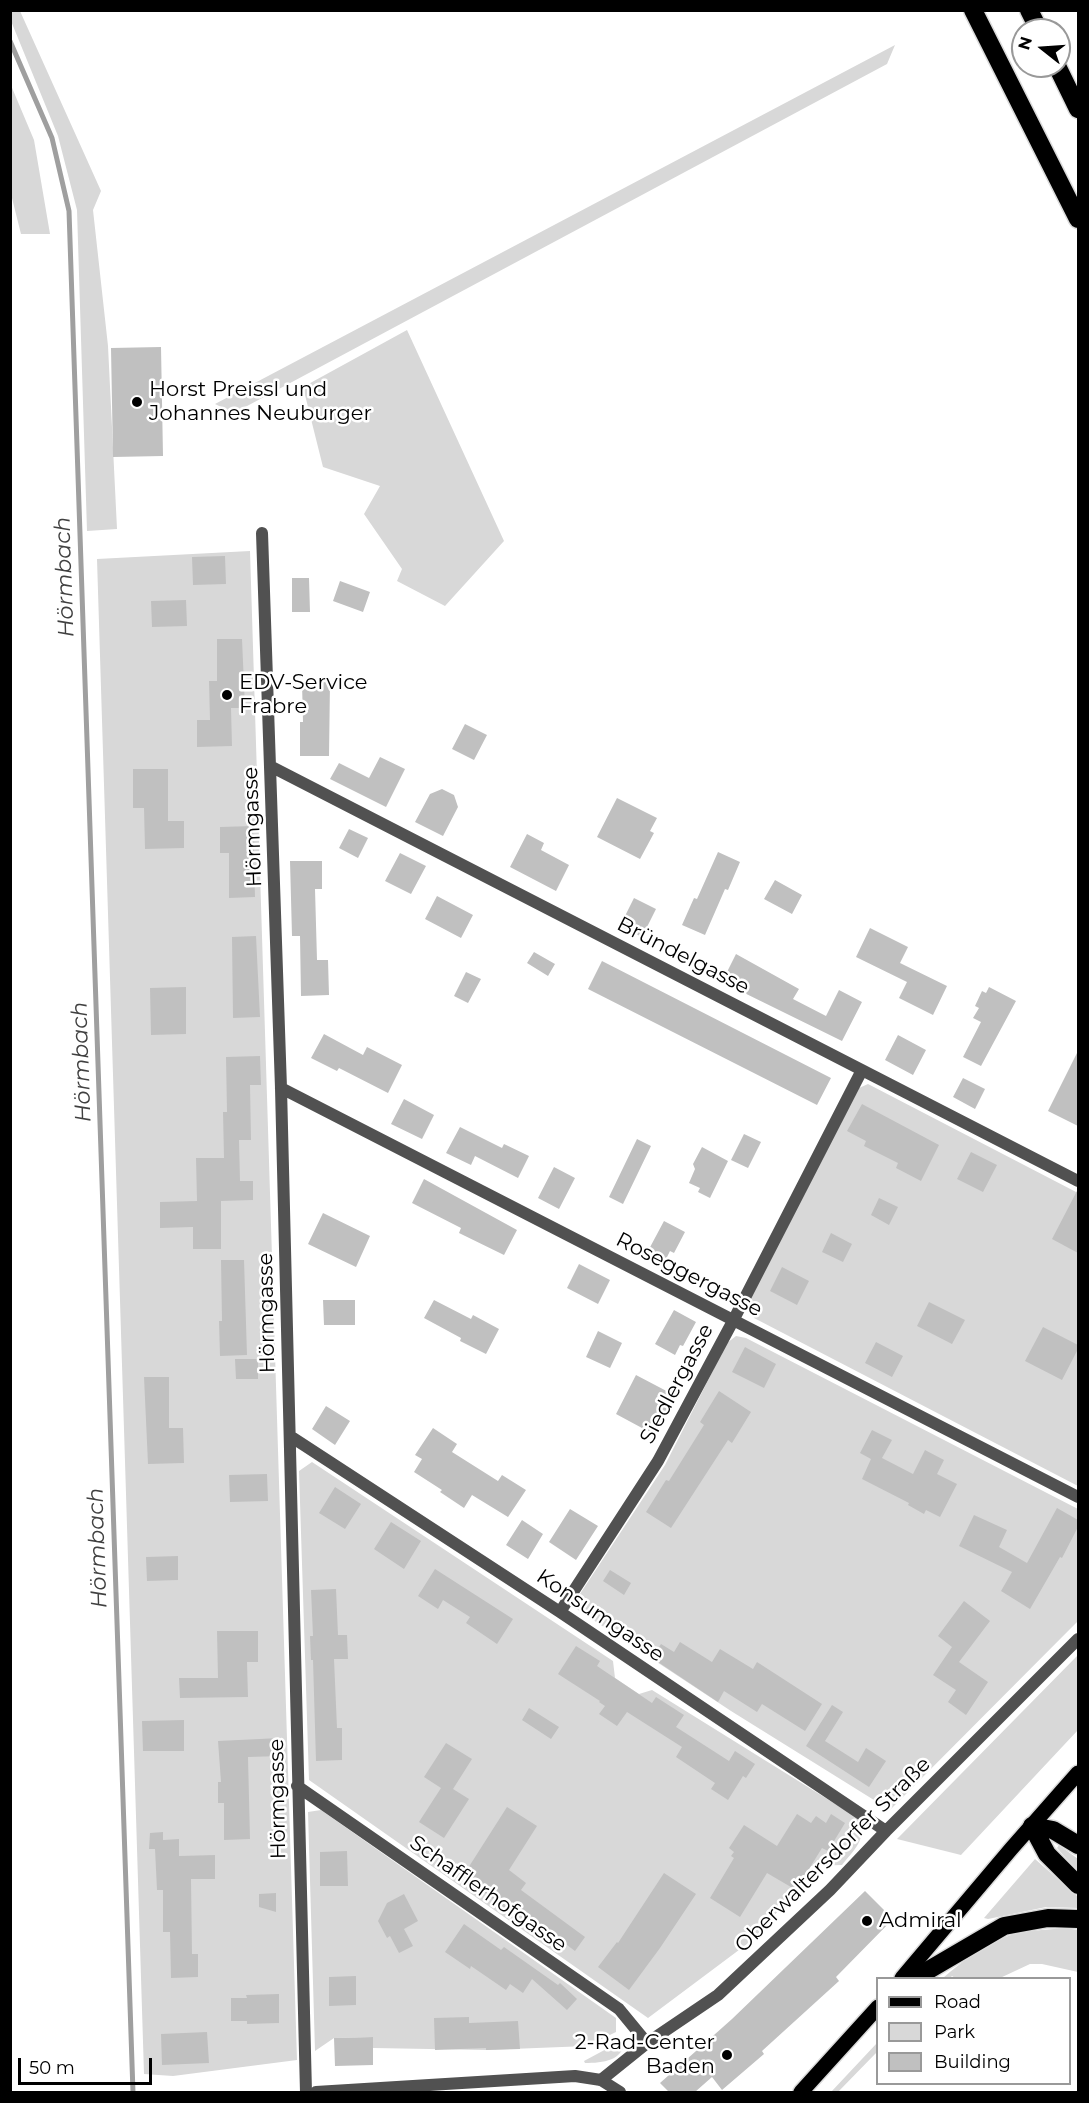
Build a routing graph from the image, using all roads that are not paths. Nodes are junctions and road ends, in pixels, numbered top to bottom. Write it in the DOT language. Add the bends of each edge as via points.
graph roads {
  1 [pos="973,10"];
  2 [pos="1063,78"];
  3 [pos="1078,109"];
  4 [pos="1078,219"];
  5 [pos="262,533"];
  6 [pos="270,766"];
  7 [pos="862,1070"];
  8 [pos="281,1088"];
  9 [pos="1078,1181"];
  10 [pos="734,1319"];
  11 [pos="290,1436"];
  12 [pos="1078,1497"];
  13 [pos="560,1612"];
  14 [pos="1078,1639"];
  15 [pos="1078,1773"];
  16 [pos="297,1786"];
  17 [pos="1032,1826"];
  18 [pos="885,1831"];
  19 [pos="1078,1845"];
  20 [pos="1078,1884"];
  21 [pos="1078,1919"];
  22 [pos="904,1977"];
  23 [pos="917,1977"];
  24 [pos="876,2009"];
  25 [pos="647,2043"];
  26 [pos="601,2080"];
  27 [pos="461,2088"];
  28 [pos="306,2092"];
  29 [pos="316,2092"];
  30 [pos="620,2092"];
  31 [pos="801,2092"];
  1 -- 4 [label="highway"];
  2 -- 3 [label="highway"];
  5 -- 6 [label="street, Hörmgasse"];
  6 -- 7 [label="street, Bründelgasse"];
  6 -- 8 [label="street, Hörmgasse"];
  7 -- 9 [label="street, Bründelgasse"];
  7 -- 10 [label="street, Siedlergasse"];
  8 -- 10 [label="street, Roseggergasse"];
  8 -- 11 [label="street, Hörmgasse"];
  10 -- 12 [label="street, Roseggergasse"];
  10 -- 13 [label="street, Siedlergasse" via="658,1461"];
  11 -- 13 [label="street, Konsumgasse"];
  11 -- 16 [label="street, Hörmgasse"];
  13 -- 18 [label="street, Konsumgasse"];
  14 -- 18 [label="street, Oberwaltersdorfer Straße"];
  15 -- 17 [label="main road"];
  16 -- 25 [label="street, Schafflerhofgasse" via="619,2009"];
  16 -- 28 [label="street, Hörmgasse"];
  17 -- 19 [label="highway" via="1053,1830"];
  17 -- 20 [label="highway" via="1047,1854"];
  17 -- 22 [label="main road"];
  18 -- 25 [label="street, Oberwaltersdorfer Straße" via="830,1890 718,1995"];
  21 -- 23 [label="highway" via="1048,1918 1004,1926"];
  24 -- 31 [label="main road"];
  25 -- 26 [label="street, Oberwaltersdorfer Straße"];
  26 -- 27 [label="street" via="575,2076"];
  26 -- 30 [label="street"];
  27 -- 29 [label="street"];
}
